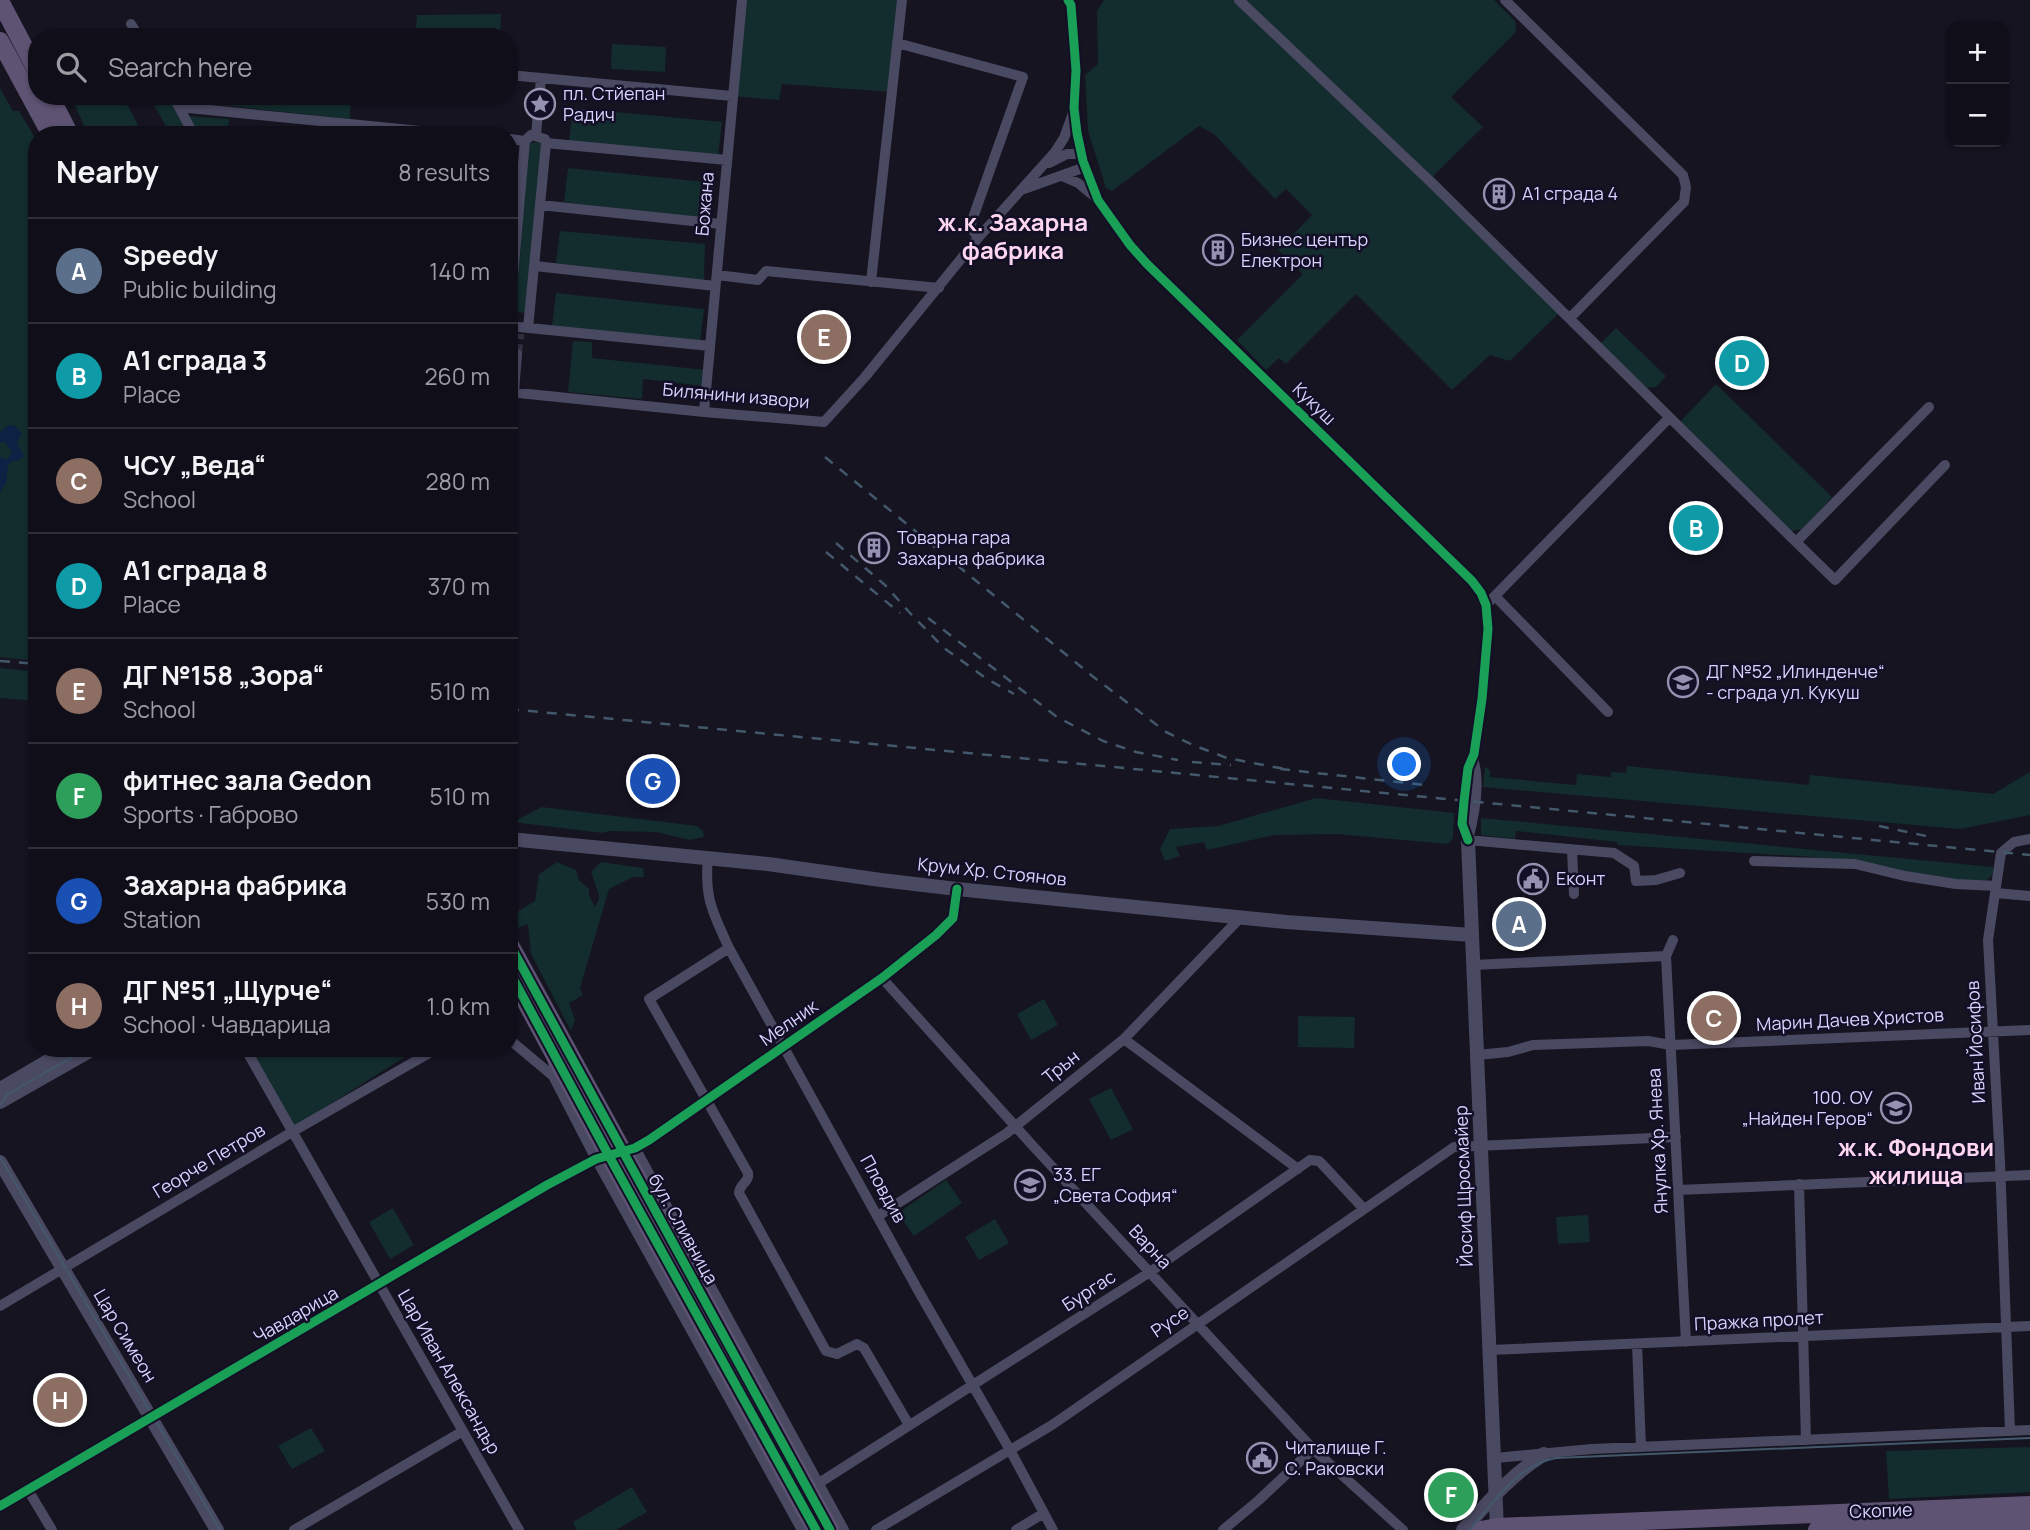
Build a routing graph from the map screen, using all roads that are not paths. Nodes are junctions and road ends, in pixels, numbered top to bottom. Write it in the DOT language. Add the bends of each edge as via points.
graph roads {
  1 [pos="17,0"];
  2 [pos="742,0"];
  3 [pos="902,0"];
  4 [pos="1068,0"];
  5 [pos="1239,0"];
  6 [pos="1505,0"];
  7 [pos="0,1"];
  8 [pos="131,24"];
  9 [pos="133,28"];
  10 [pos="0,41"];
  11 [pos="897,43"];
  12 [pos="22,44"];
  13 [pos="28,55"];
  14 [pos="518,76"];
  15 [pos="541,78"];
  16 [pos="28,93"];
  17 [pos="733,96"];
  18 [pos="35,105"];
  19 [pos="55,105"];
  20 [pos="179,107"];
  21 [pos="1074,108"];
  22 [pos="46,126"];
  23 [pos="65,126"];
  24 [pos="189,126"];
  25 [pos="370,126"];
  26 [pos="531,138"];
  27 [pos="518,139"];
  28 [pos="547,143"];
  29 [pos="1081,155"];
  30 [pos="727,160"];
  31 [pos="1044,166"];
  32 [pos="1085,167"];
  33 [pos="1062,176"];
  34 [pos="518,188"];
  35 [pos="1021,190"];
  36 [pos="1098,200"];
  37 [pos="540,205"];
  38 [pos="721,224"];
  39 [pos="978,238"];
  40 [pos="535,265"];
  41 [pos="716,281"];
  42 [pos="871,282"];
  43 [pos="939,288"];
  44 [pos="1570,318"];
  45 [pos="519,329"];
  46 [pos="710,346"];
  47 [pos="518,393"];
  48 [pos="1929,407"];
  49 [pos="704,412"];
  50 [pos="1669,418"];
  51 [pos="1945,465"];
  52 [pos="1796,542"];
  53 [pos="1494,596"];
  54 [pos="1486,605"];
  55 [pos="1608,712"];
  56 [pos="2030,839"];
  57 [pos="518,840"];
  58 [pos="1468,840"];
  59 [pos="1572,850"];
  60 [pos="708,858"];
  61 [pos="1754,860"];
  62 [pos="1680,873"];
  63 [pos="957,889"];
  64 [pos="1995,890"];
  65 [pos="1574,894"];
  66 [pos="2030,896"];
  67 [pos="1241,916"];
  68 [pos="1472,936"];
  69 [pos="1673,940"];
  70 [pos="729,948"];
  71 [pos="1667,956"];
  72 [pos="518,961"];
  73 [pos="1473,965"];
  74 [pos="882,978"];
  75 [pos="518,987"];
  76 [pos="2030,1030"];
  77 [pos="1992,1031"];
  78 [pos="547,1038"];
  79 [pos="1124,1039"];
  80 [pos="783,1045"];
  81 [pos="1671,1045"];
  82 [pos="518,1047"];
  83 [pos="1478,1055"];
  84 [pos="55,1057"];
  85 [pos="79,1057"];
  86 [pos="250,1057"];
  87 [pos="422,1057"];
  88 [pos="553,1076"];
  89 [pos="0,1089"];
  90 [pos="706,1099"];
  91 [pos="0,1102"];
  92 [pos="1015,1127"];
  93 [pos="292,1132"];
  94 [pos="1676,1137"];
  95 [pos="1482,1146"];
  96 [pos="616,1154"];
  97 [pos="0,1162"];
  98 [pos="1298,1169"];
  99 [pos="2030,1175"];
  100 [pos="2001,1176"];
  101 [pos="1799,1184"];
  102 [pos="1678,1189"];
  103 [pos="1364,1209"];
  104 [pos="878,1216"];
  105 [pos="63,1268"];
  106 [pos="1150,1272"];
  107 [pos="379,1284"];
  108 [pos="0,1306"];
  109 [pos="1197,1324"];
  110 [pos="2030,1326"];
  111 [pos="2006,1327"];
  112 [pos="1803,1336"];
  113 [pos="1686,1342"];
  114 [pos="1637,1344"];
  115 [pos="1490,1350"];
  116 [pos="973,1386"];
  117 [pos="152,1418"];
  118 [pos="909,1425"];
  119 [pos="2030,1430"];
  120 [pos="463,1431"];
  121 [pos="2010,1431"];
  122 [pos="1807,1440"];
  123 [pos="1641,1447"];
  124 [pos="1313,1449"];
  125 [pos="1010,1450"];
  126 [pos="1544,1454"];
  127 [pos="1495,1458"];
  128 [pos="819,1483"];
  129 [pos="28,1490"];
  130 [pos="1496,1493"];
  131 [pos="2030,1505"];
  132 [pos="0,1506"];
  133 [pos="1044,1513"];
  134 [pos="2030,1521"];
  135 [pos="1490,1527"];
  136 [pos="52,1530"];
  137 [pos="217,1530"];
  138 [pos="294,1530"];
  139 [pos="519,1530"];
  140 [pos="802,1530"];
  141 [pos="816,1530"];
  142 [pos="830,1530"];
  143 [pos="844,1530"];
  144 [pos="876,1530"];
  145 [pos="1016,1530"];
  146 [pos="1052,1530"];
  147 [pos="1223,1530"];
  148 [pos="1403,1530"];
  149 [pos="1463,1530"];
  150 [pos="1817,1530"];
  1 -- 12 [label="main road" via="14,13"];
  2 -- 17 [label="street, Божана"];
  3 -- 11 [label="street"];
  4 -- 21 [label="street, Кукуш" via="1076,70"];
  5 -- 44 [label="street"];
  6 -- 44 [label="street" via="1683,176 1686,187 1684,202"];
  7 -- 12 [label="main road"];
  8 -- 9 [label="street"];
  10 -- 16 [label="main road"];
  11 -- 39 [label="street" via="1023,77 970,226"];
  11 -- 42 [label="street"];
  12 -- 13 [label="main road"];
  14 -- 15 [label="street"];
  15 -- 17 [label="street"];
  15 -- 26 [label="street"];
  17 -- 30 [label="street, Божана"];
  18 -- 22 [label="main road"];
  19 -- 23 [label="main road"];
  20 -- 24 [label="street"];
  20 -- 25 [label="street"];
  21 -- 29 [label="street, Кукуш"];
  21 -- 31 [label="street, Билянини извори" via="1064,138"];
  26 -- 27 [label="street"];
  26 -- 28 [label="street"];
  26 -- 34 [label="street"];
  28 -- 30 [label="street"];
  28 -- 37 [label="street"];
  29 -- 31 [label="street, Билянини извори" via="1067,154"];
  29 -- 32 [label="street, Кукуш"];
  30 -- 38 [label="street, Божана"];
  31 -- 35 [label="street, Билянини извори"];
  32 -- 33 [label="street, Билянини извори"];
  32 -- 36 [label="street, Кукуш"];
  33 -- 35 [label="street, Билянини извори"];
  33 -- 36 [label="street"];
  35 -- 39 [label="street, Билянини извори"];
  36 -- 54 [label="street, Кукуш" via="1147,264 1472,581"];
  37 -- 38 [label="street"];
  37 -- 40 [label="street"];
  38 -- 41 [label="street, Божана"];
  39 -- 43 [label="street, Билянини извори"];
  40 -- 41 [label="street"];
  40 -- 45 [label="street"];
  41 -- 42 [label="street" via="758,280 766,271"];
  41 -- 46 [label="street, Божана"];
  42 -- 43 [label="street"];
  43 -- 49 [label="street, Билянини извори" via="824,422"];
  44 -- 50 [label="street"];
  45 -- 46 [label="street"];
  46 -- 49 [label="street, Божана"];
  47 -- 49 [label="street, Билянини извори"];
  48 -- 52 [label="street"];
  50 -- 52 [label="street"];
  50 -- 53 [label="street"];
  51 -- 52 [label="street" via="1835,580"];
  53 -- 54 [label="street"];
  53 -- 55 [label="street"];
  54 -- 58 [label="street" via="1487,643 1462,824"];
  56 -- 64 [label="street, Иван Йосифов" via="2014,842 2001,853"];
  57 -- 60 [label="street, Крум Хр. Стоянов"];
  58 -- 59 [label="street"];
  58 -- 68 [label="street, Йосиф Щросмайер"];
  59 -- 62 [label="street" via="1614,853 1634,866 1636,881"];
  59 -- 65 [label="street"];
  60 -- 63 [label="street, Крум Хр. Стоянов"];
  60 -- 70 [label="street, Пловдив" via="708,896"];
  61 -- 64 [label="street" via="1855,864"];
  63 -- 67 [label="street, Крум Хр. Стоянов"];
  63 -- 74 [label="street, Мелник" via="950,923"];
  64 -- 66 [label="street"];
  64 -- 77 [label="street, Иван Йосифов" via="1988,940"];
  67 -- 68 [label="street, Крум Хр. Стоянов"];
  67 -- 79 [label="street, Трън"];
  68 -- 73 [label="street, Йосиф Щросмайер"];
  69 -- 71 [label="street, Янулка Хр. Янева"];
  70 -- 80 [label="street, Пловдив"];
  70 -- 90 [label="street" via="649,999"];
  71 -- 73 [label="street"];
  71 -- 81 [label="street, Янулка Хр. Янева"];
  72 -- 96 [label="main road, бул. Сливница"];
  73 -- 83 [label="street, Йосиф Щросмайер"];
  74 -- 80 [label="street, Мелник"];
  74 -- 92 [label="street, Варна"];
  75 -- 78 [label="main road, бул. Сливница"];
  76 -- 77 [label="street, Марин Дачев Христов"];
  77 -- 81 [label="street, Марин Дачев Христов"];
  77 -- 100 [label="street, Иван Йосифов"];
  78 -- 88 [label="street, бул. Сливница"];
  78 -- 96 [label="main road, бул. Сливница"];
  79 -- 92 [label="street, Трън"];
  79 -- 98 [label="street"];
  80 -- 90 [label="street, Мелник"];
  80 -- 104 [label="street, Пловдив"];
  81 -- 83 [label="street, Марин Дачев Христов" via="1648,1041 1533,1045"];
  81 -- 94 [label="street, Янулка Хр. Янева"];
  82 -- 88 [label="street"];
  83 -- 95 [label="street, Йосиф Щросмайер"];
  84 -- 89 [label="street"];
  85 -- 91 [label="street"];
  86 -- 93 [label="street, Цар Иван Александър"];
  87 -- 93 [label="street, Георче Петров"];
  88 -- 96 [label="street, бул. Сливница"];
  90 -- 96 [label="street, Мелник"];
  90 -- 118 [label="street" via="748,1172 738,1193 826,1352 837,1354 857,1345 864,1348"];
  92 -- 104 [label="street, Трън"];
  92 -- 106 [label="street, Варна"];
  93 -- 105 [label="street, Георче Петров"];
  93 -- 107 [label="street, Цар Иван Александър"];
  94 -- 95 [label="street, Русе"];
  94 -- 102 [label="street, Янулка Хр. Янева"];
  95 -- 103 [label="street, Русе" via="1454,1146"];
  95 -- 115 [label="street, Йосиф Щросмайер"];
  96 -- 107 [label="street, Чавдарица" via="491,1217"];
  96 -- 128 [label="street, бул. Сливница"];
  96 -- 140 [label="street, бул. Сливница"];
  96 -- 141 [label="main road, бул. Сливница"];
  96 -- 142 [label="main road, бул. Сливница"];
  97 -- 105 [label="street, Цар Симеон"];
  98 -- 103 [label="street" via="1310,1160 1319,1161"];
  98 -- 106 [label="street, Бургас"];
  99 -- 100 [label="street"];
  100 -- 101 [label="street"];
  100 -- 111 [label="street, Иван Йосифов"];
  101 -- 102 [label="street"];
  101 -- 112 [label="street"];
  102 -- 113 [label="street, Янулка Хр. Янева"];
  103 -- 109 [label="street, Русе"];
  104 -- 116 [label="street, Пловдив"];
  105 -- 108 [label="street, Георче Петров"];
  105 -- 117 [label="street, Цар Симеон"];
  106 -- 109 [label="street, Варна"];
  106 -- 116 [label="street, Бургас"];
  107 -- 117 [label="street, Чавдарица"];
  107 -- 120 [label="street, Цар Иван Александър"];
  109 -- 124 [label="street, Варна"];
  109 -- 125 [label="street, Русе"];
  110 -- 111 [label="street, Пражка пролет"];
  111 -- 112 [label="street, Пражка пролет"];
  111 -- 121 [label="street, Иван Йосифов"];
  112 -- 113 [label="street, Пражка пролет"];
  112 -- 122 [label="street"];
  113 -- 114 [label="street, Пражка пролет"];
  114 -- 115 [label="street, Пражка пролет"];
  114 -- 123 [label="street"];
  115 -- 127 [label="street, Йосиф Щросмайер"];
  116 -- 118 [label="street, Бургас"];
  116 -- 125 [label="street, Пловдив"];
  117 -- 129 [label="street, Чавдарица"];
  117 -- 137 [label="street, Цар Симеон"];
  118 -- 128 [label="street, Бургас"];
  119 -- 121 [label="street"];
  120 -- 138 [label="street"];
  120 -- 139 [label="street, Цар Иван Александър"];
  121 -- 122 [label="street"];
  122 -- 123 [label="street"];
  123 -- 126 [label="street"];
  124 -- 147 [label="street"];
  124 -- 148 [label="street, Варна"];
  125 -- 133 [label="street, Пловдив"];
  125 -- 144 [label="street, Русе"];
  126 -- 127 [label="street"];
  126 -- 130 [label="street"];
  127 -- 130 [label="street, Йосиф Щросмайер"];
  128 -- 143 [label="street, бул. Сливница"];
  129 -- 132 [label="street, Чавдарица"];
  129 -- 136 [label="street"];
  130 -- 135 [label="street, Йосиф Щросмайер"];
  130 -- 149 [label="street"];
  131 -- 135 [label="main road, Скопие"];
  133 -- 145 [label="street"];
  133 -- 146 [label="street, Пловдив"];
  134 -- 150 [label="main road, Скопие"];
}
